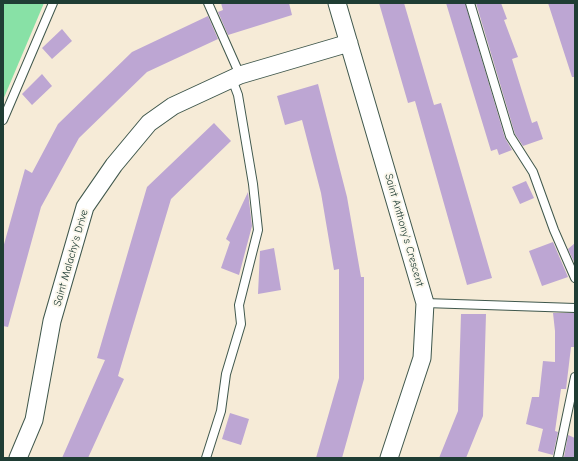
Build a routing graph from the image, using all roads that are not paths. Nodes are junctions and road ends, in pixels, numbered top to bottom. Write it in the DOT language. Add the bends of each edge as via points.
graph roads {
  1 [pos="53,3"];
  2 [pos="208,3"];
  3 [pos="337,3"];
  4 [pos="470,3"];
  5 [pos="349,43"];
  6 [pos="236,77"];
  7 [pos="3,120"];
  8 [pos="575,278"];
  9 [pos="425,303"];
  10 [pos="575,308"];
  11 [pos="575,377"];
  12 [pos="18,458"];
  13 [pos="206,458"];
  14 [pos="389,458"];
  15 [pos="558,458"];
  1 -- 7 [label="lane"];
  2 -- 6 [label="lane"];
  3 -- 5 [label="street, Saint Anthony's Crescent"];
  4 -- 8 [label="lane" via="510,136 532,172"];
  5 -- 6 [label="street, Saint Malachy's Drive"];
  5 -- 9 [label="street, Saint Anthony's Crescent"];
  6 -- 12 [label="street, Saint Malachy's Drive" via="173,106 149,123 114,165 85,207 52,321 34,420"];
  6 -- 13 [label="lane" via="258,230 239,305 241,324 226,374 221,411"];
  9 -- 10 [label="lane"];
  9 -- 14 [label="street, Saint Anthony's Crescent" via="422,358"];
  11 -- 15 [label="lane"];
}
